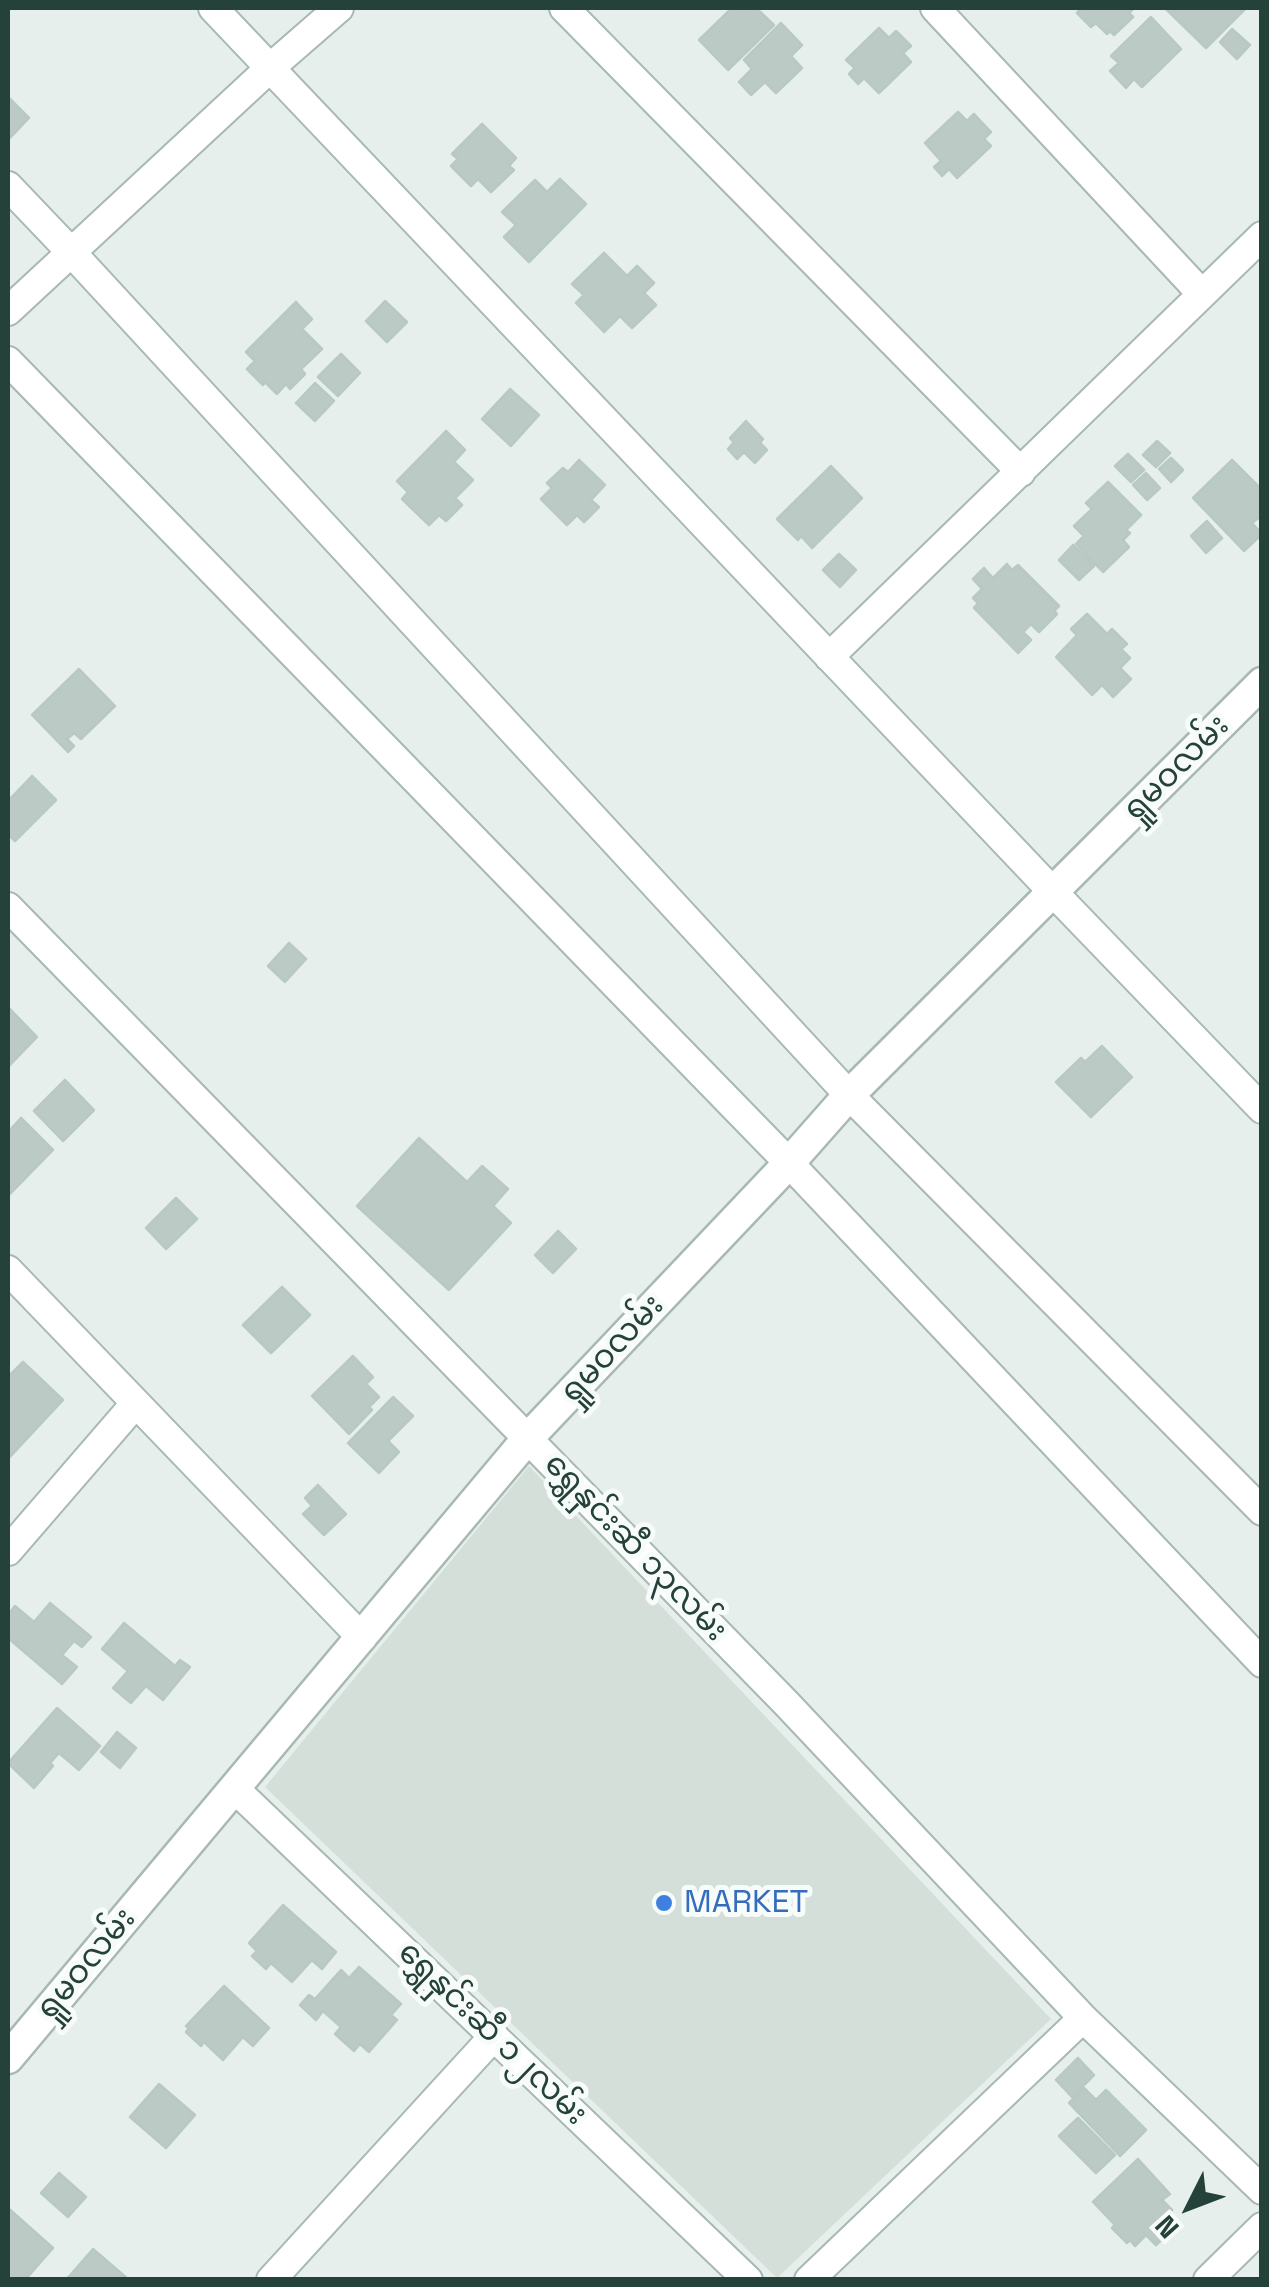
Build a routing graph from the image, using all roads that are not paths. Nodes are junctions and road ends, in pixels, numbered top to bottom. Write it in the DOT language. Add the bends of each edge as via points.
graph roads {
  1 [pos="213,8"];
  2 [pos="339,8"];
  3 [pos="564,8"];
  4 [pos="936,8"];
  5 [pos="270,68"];
  6 [pos="8,186"];
  7 [pos="1262,236"];
  8 [pos="71,252"];
  9 [pos="1201,292"];
  10 [pos="8,311"];
  11 [pos="8,361"];
  12 [pos="1021,472"];
  13 [pos="829,657"];
  14 [pos="1262,684"];
  15 [pos="1052,892"];
  16 [pos="8,906"];
  17 [pos="850,1095"];
  18 [pos="1262,1108"];
  19 [pos="789,1163"];
  20 [pos="8,1270"];
  21 [pos="135,1404"];
  22 [pos="528,1438"];
  23 [pos="1262,1511"];
  24 [pos="8,1551"];
  25 [pos="362,1638"];
  26 [pos="1262,1663"];
  27 [pos="235,1788"];
  28 [pos="1083,2018"];
  29 [pos="494,2036"];
  30 [pos="8,2058"];
  31 [pos="1262,2190"];
  32 [pos="1262,2227"];
  33 [pos="271,2280"];
  34 [pos="748,2280"];
  35 [pos="810,2280"];
  36 [pos="1208,2280"];
  1 -- 5 [label="street"];
  2 -- 5 [label="street"];
  3 -- 12 [label="street"];
  4 -- 9 [label="street"];
  5 -- 8 [label="street"];
  5 -- 13 [label="street"];
  6 -- 8 [label="street"];
  7 -- 9 [label="street"];
  8 -- 10 [label="street"];
  8 -- 17 [label="street"];
  9 -- 12 [label="street"];
  11 -- 19 [label="street"];
  12 -- 13 [label="street"];
  13 -- 15 [label="street"];
  14 -- 15 [label="street, ရှုမဝလမ်း"];
  15 -- 17 [label="street, ရှုမဝလမ်း"];
  15 -- 18 [label="street"];
  16 -- 22 [label="street, ရွှေနှင်းဆီ ၁၃လမ်း"];
  17 -- 19 [label="street, ရှုမဝလမ်း"];
  17 -- 23 [label="street"];
  19 -- 22 [label="street, ရှုမဝလမ်း"];
  19 -- 26 [label="street"];
  20 -- 21 [label="street"];
  21 -- 24 [label="street"];
  21 -- 25 [label="street"];
  22 -- 25 [label="street, ရှုမဝလမ်း"];
  22 -- 28 [label="street, ရွှေနှင်းဆီ ၁၃လမ်း"];
  25 -- 27 [label="street, ရှုမဝလမ်း"];
  27 -- 29 [label="street, ရွှေနှင်းဆီ ၁၂လမ်း"];
  27 -- 30 [label="street, ရှုမဝလမ်း"];
  28 -- 31 [label="street, ရွှေနှင်းဆီ ၁၃လမ်း"];
  28 -- 35 [label="street"];
  29 -- 33 [label="street"];
  29 -- 34 [label="street, ရွှေနှင်းဆီ ၁၂လမ်း"];
  32 -- 36 [label="street"];
}
